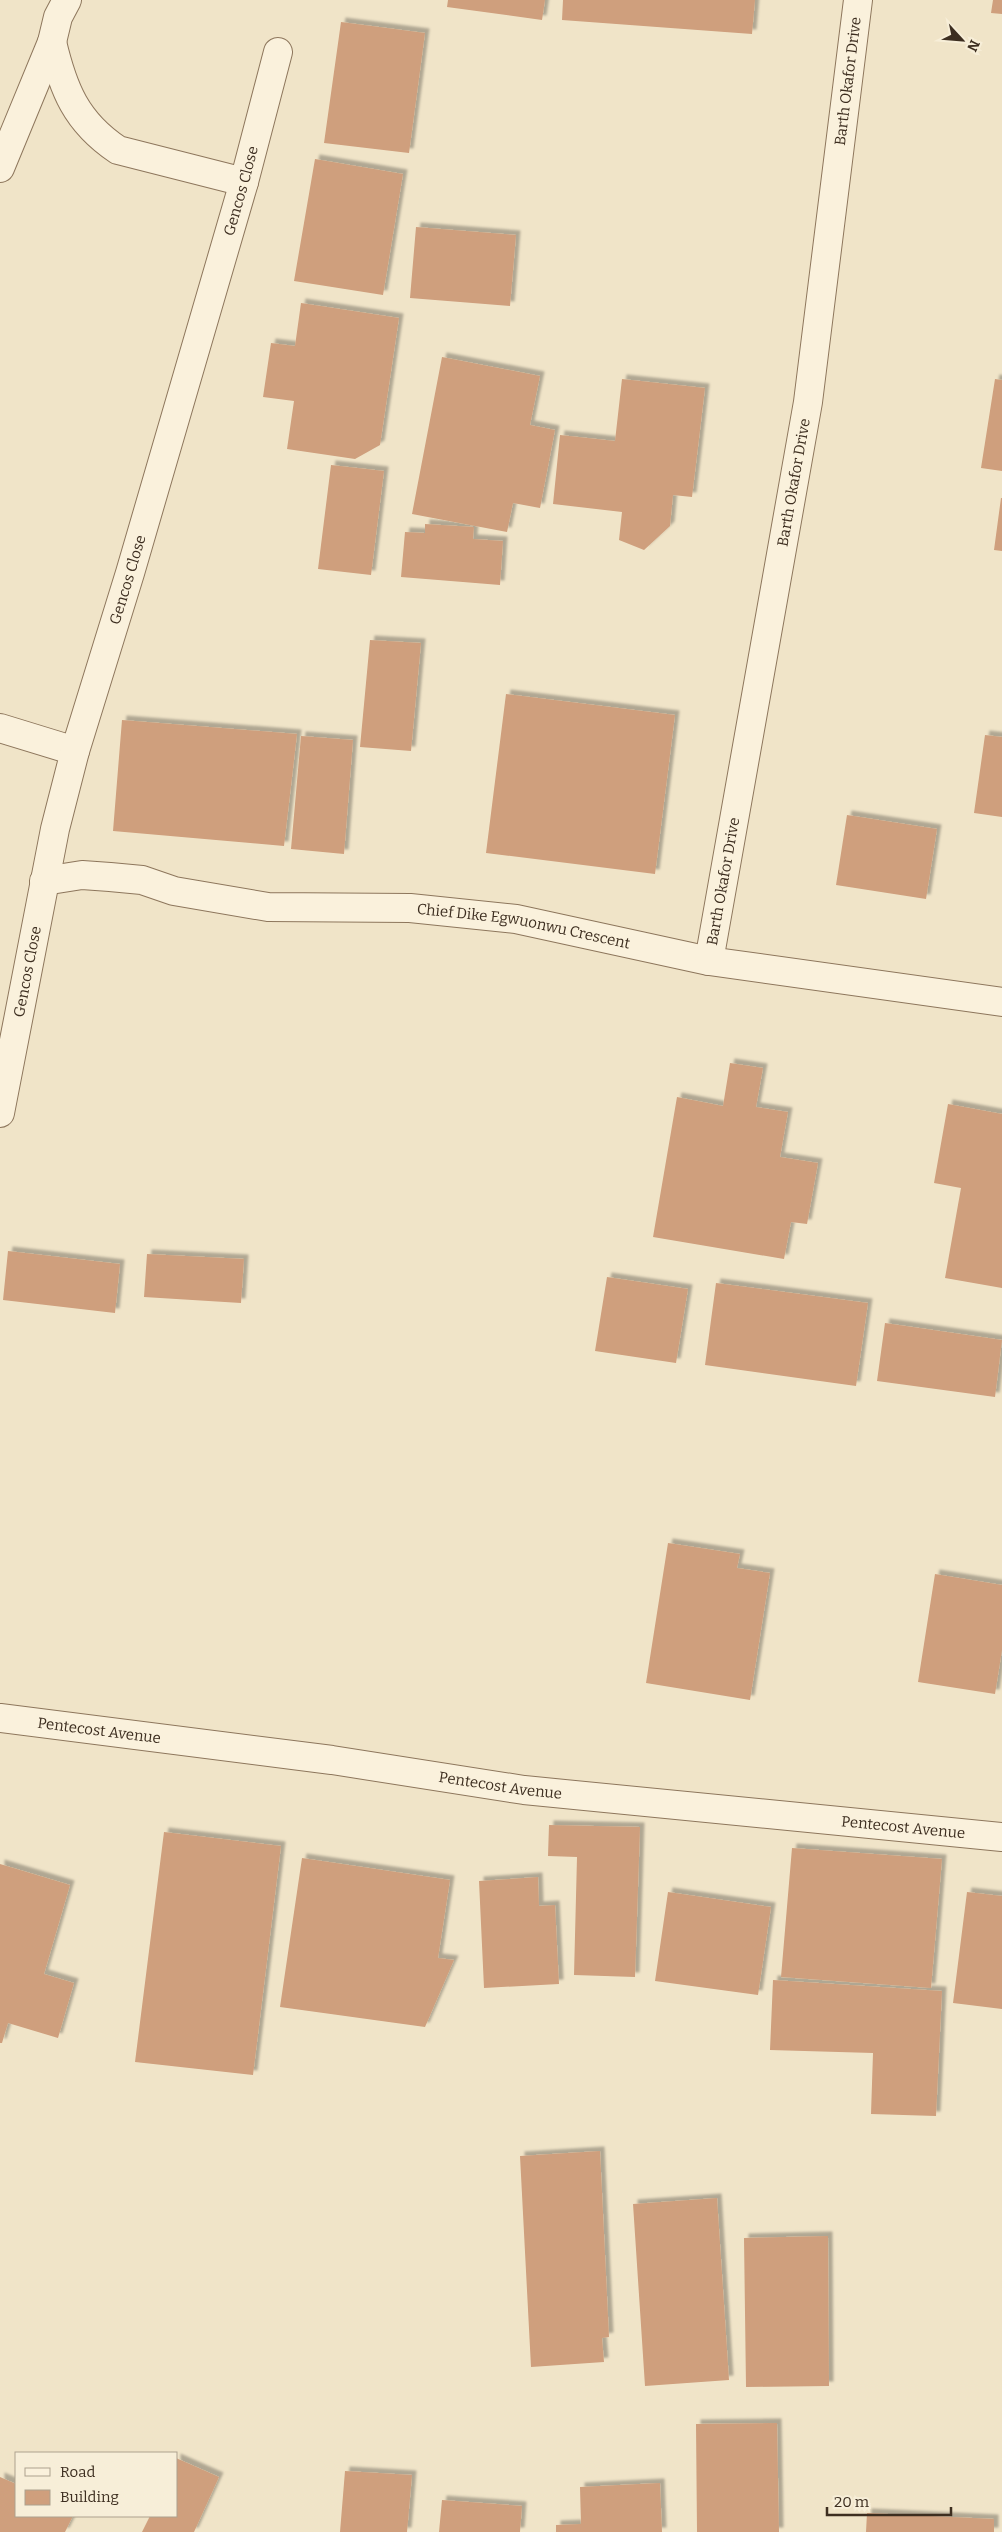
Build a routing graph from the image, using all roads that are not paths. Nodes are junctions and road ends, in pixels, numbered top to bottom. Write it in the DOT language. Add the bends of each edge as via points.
graph roads {
  1 [pos="67,0"];
  2 [pos="858,0"];
  3 [pos="52,42"];
  4 [pos="278,52"];
  5 [pos="0,168"];
  6 [pos="244,182"];
  7 [pos="0,728"];
  8 [pos="75,751"];
  9 [pos="44,882"];
  10 [pos="709,961"];
  11 [pos="1002,1002"];
  12 [pos="0,1113"];
  13 [pos="0,1718"];
  14 [pos="1002,1837"];
  1 -- 3 [label="street" via="58,17"];
  2 -- 10 [label="street, Barth Okafor Drive" via="808,402"];
  3 -- 5 [label="street"];
  3 -- 6 [label="street" via="67,94 82,118 104,141 118,150"];
  4 -- 6 [label="street, Gencos Close"];
  6 -- 8 [label="street, Gencos Close"];
  7 -- 8 [label="street"];
  8 -- 9 [label="street, Gencos Close"];
  9 -- 10 [label="street, Chief Dike Egwuonwu Crescent" via="82,875 110,877 142,880 174,891 268,907 410,908 516,920"];
  9 -- 12 [label="street, Gencos Close"];
  10 -- 11 [label="street, Chief Dike Egwuonwu Crescent"];
  13 -- 14 [label="street, Pentecost Avenue" via="332,1760 524,1790"];
}
